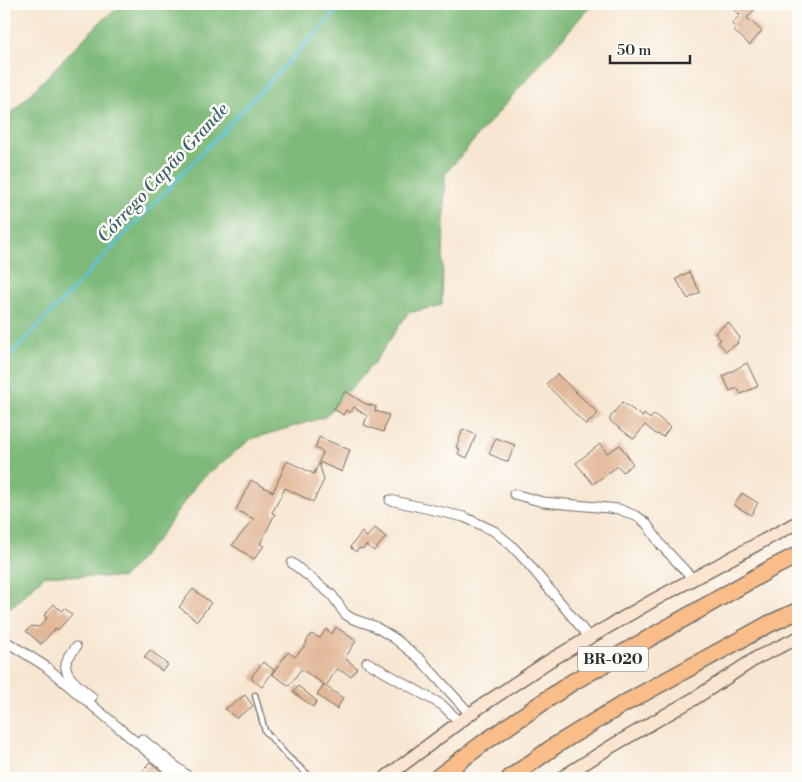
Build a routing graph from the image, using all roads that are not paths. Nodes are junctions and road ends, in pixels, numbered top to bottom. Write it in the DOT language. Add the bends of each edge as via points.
graph roads {
  1 [pos="514,494"];
  2 [pos="390,500"];
  3 [pos="798,522"];
  4 [pos="798,555"];
  5 [pos="292,563"];
  6 [pos="693,579"];
  7 [pos="798,611"];
  8 [pos="589,637"];
  9 [pos="798,638"];
  10 [pos="7,642"];
  11 [pos="76,646"];
  12 [pos="367,662"];
  13 [pos="255,695"];
  14 [pos="465,718"];
  15 [pos="179,778"];
  16 [pos="190,778"];
  17 [pos="312,778"];
  18 [pos="385,778"];
  19 [pos="437,778"];
  20 [pos="510,778"];
  21 [pos="561,778"];
  1 -- 6 [label="street" via="542,502 619,509 630,513 646,523 661,545"];
  2 -- 8 [label="street" via="464,517 494,531 521,556"];
  3 -- 6 [label="main road"];
  4 -- 19 [label="highway, BR-020" via="570,683"];
  5 -- 14 [label="street" via="332,596 345,614 394,638 420,660"];
  6 -- 8 [label="main road"];
  7 -- 20 [label="highway, BR-020" via="620,706"];
  8 -- 14 [label="main road"];
  9 -- 21 [label="main road" via="758,657"];
  10 -- 15 [label="street" via="45,666"];
  11 -- 16 [label="street" via="67,660 67,674"];
  12 -- 14 [label="street"];
  13 -- 17 [label="lane" via="265,731"];
  14 -- 18 [label="main road"];
}
